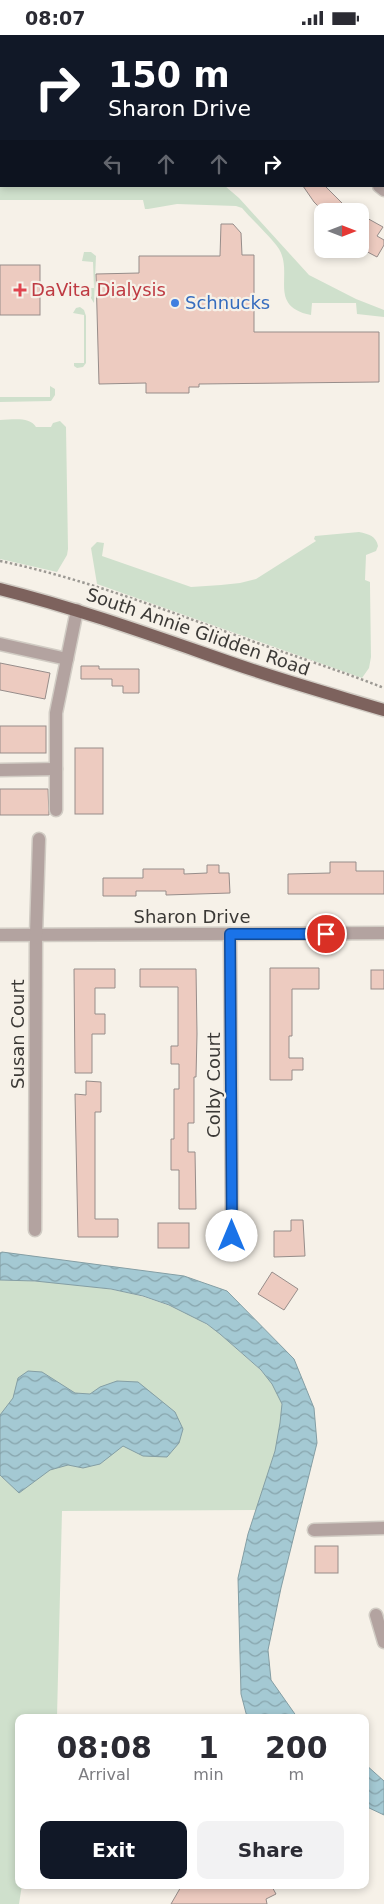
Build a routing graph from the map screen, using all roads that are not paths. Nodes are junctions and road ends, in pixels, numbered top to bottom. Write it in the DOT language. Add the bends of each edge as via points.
graph roads {
  1 [pos="0,589"];
  2 [pos="77,610"];
  3 [pos="0,643"];
  4 [pos="67,659"];
  5 [pos="384,710"];
  6 [pos="56,769"];
  7 [pos="0,770"];
  8 [pos="56,810"];
  9 [pos="39,839"];
  10 [pos="384,933"];
  11 [pos="230,934"];
  12 [pos="0,935"];
  13 [pos="36,935"];
  14 [pos="35,1230"];
  15 [pos="232,1236"];
  16 [pos="384,1528"];
  17 [pos="314,1530"];
  18 [pos="376,1615"];
  19 [pos="384,1642"];
  1 -- 2 [label="main road, South Annie Glidden Road"];
  2 -- 4 [label="street"];
  2 -- 5 [label="main road, South Annie Glidden Road" via="290,683"];
  3 -- 4 [label="street"];
  4 -- 6 [label="street" via="56,713"];
  6 -- 7 [label="street"];
  6 -- 8 [label="street"];
  9 -- 13 [label="street, Susan Court"];
  10 -- 11 [label="street, Sharon Drive"];
  11 -- 13 [label="street, Sharon Drive"];
  11 -- 15 [label="street, Colby Court"];
  12 -- 13 [label="street, Sharon Drive"];
  13 -- 14 [label="street, Susan Court"];
  16 -- 17 [label="street"];
  18 -- 19 [label="street"];
}
